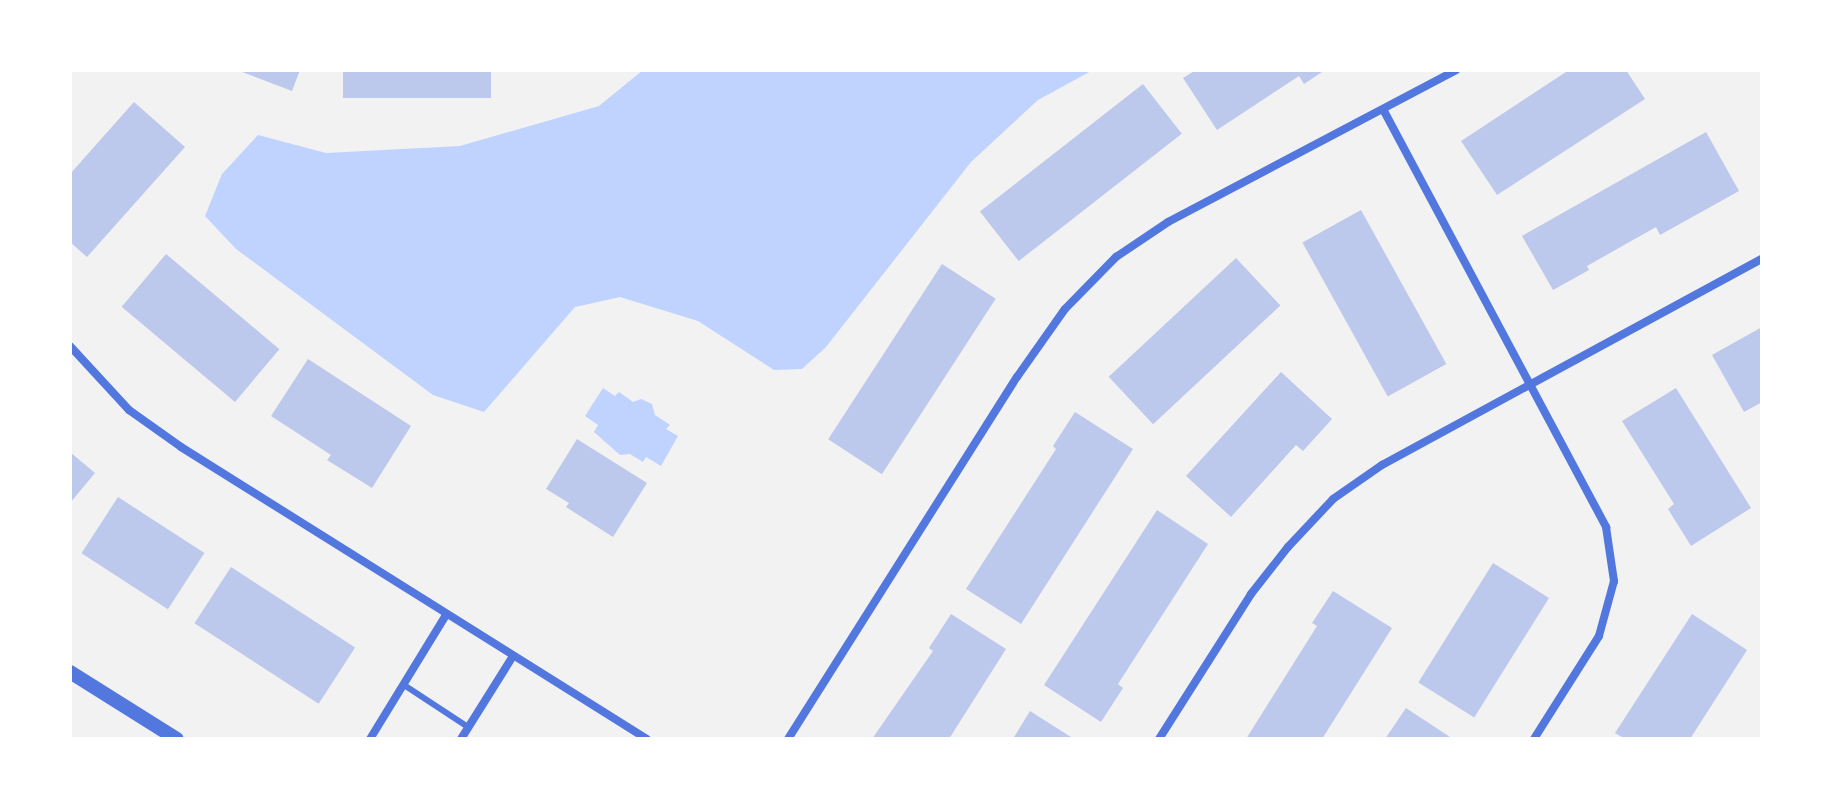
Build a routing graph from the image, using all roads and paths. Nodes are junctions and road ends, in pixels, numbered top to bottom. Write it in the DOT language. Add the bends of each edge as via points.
graph roads {
  1 [pos="1456,70"];
  2 [pos="1384,111"];
  3 [pos="1762,259"];
  4 [pos="70,346"];
  5 [pos="1531,383"];
  6 [pos="446,615"];
  7 [pos="513,656"];
  8 [pos="70,672"];
  9 [pos="404,685"];
  10 [pos="468,727"];
  11 [pos="177,739"];
  12 [pos="370,739"];
  13 [pos="461,739"];
  14 [pos="647,739"];
  15 [pos="788,739"];
  16 [pos="1159,739"];
  17 [pos="1534,739"];
  1 -- 2 [label="street"];
  2 -- 5 [label="street"];
  2 -- 15 [label="street" via="1168,222 1116,257 1065,309"];
  3 -- 5 [label="street"];
  4 -- 6 [label="street" via="129,410 170,440"];
  5 -- 16 [label="street" via="1382,465 1333,499 1251,594"];
  5 -- 17 [label="street" via="1606,527 1614,581 1599,636"];
  6 -- 7 [label="street"];
  6 -- 9 [label="street"];
  7 -- 10 [label="street"];
  7 -- 14 [label="street"];
  8 -- 11 [label="street"];
  9 -- 10 [label="lane"];
  9 -- 12 [label="street"];
  10 -- 13 [label="street"];
}
